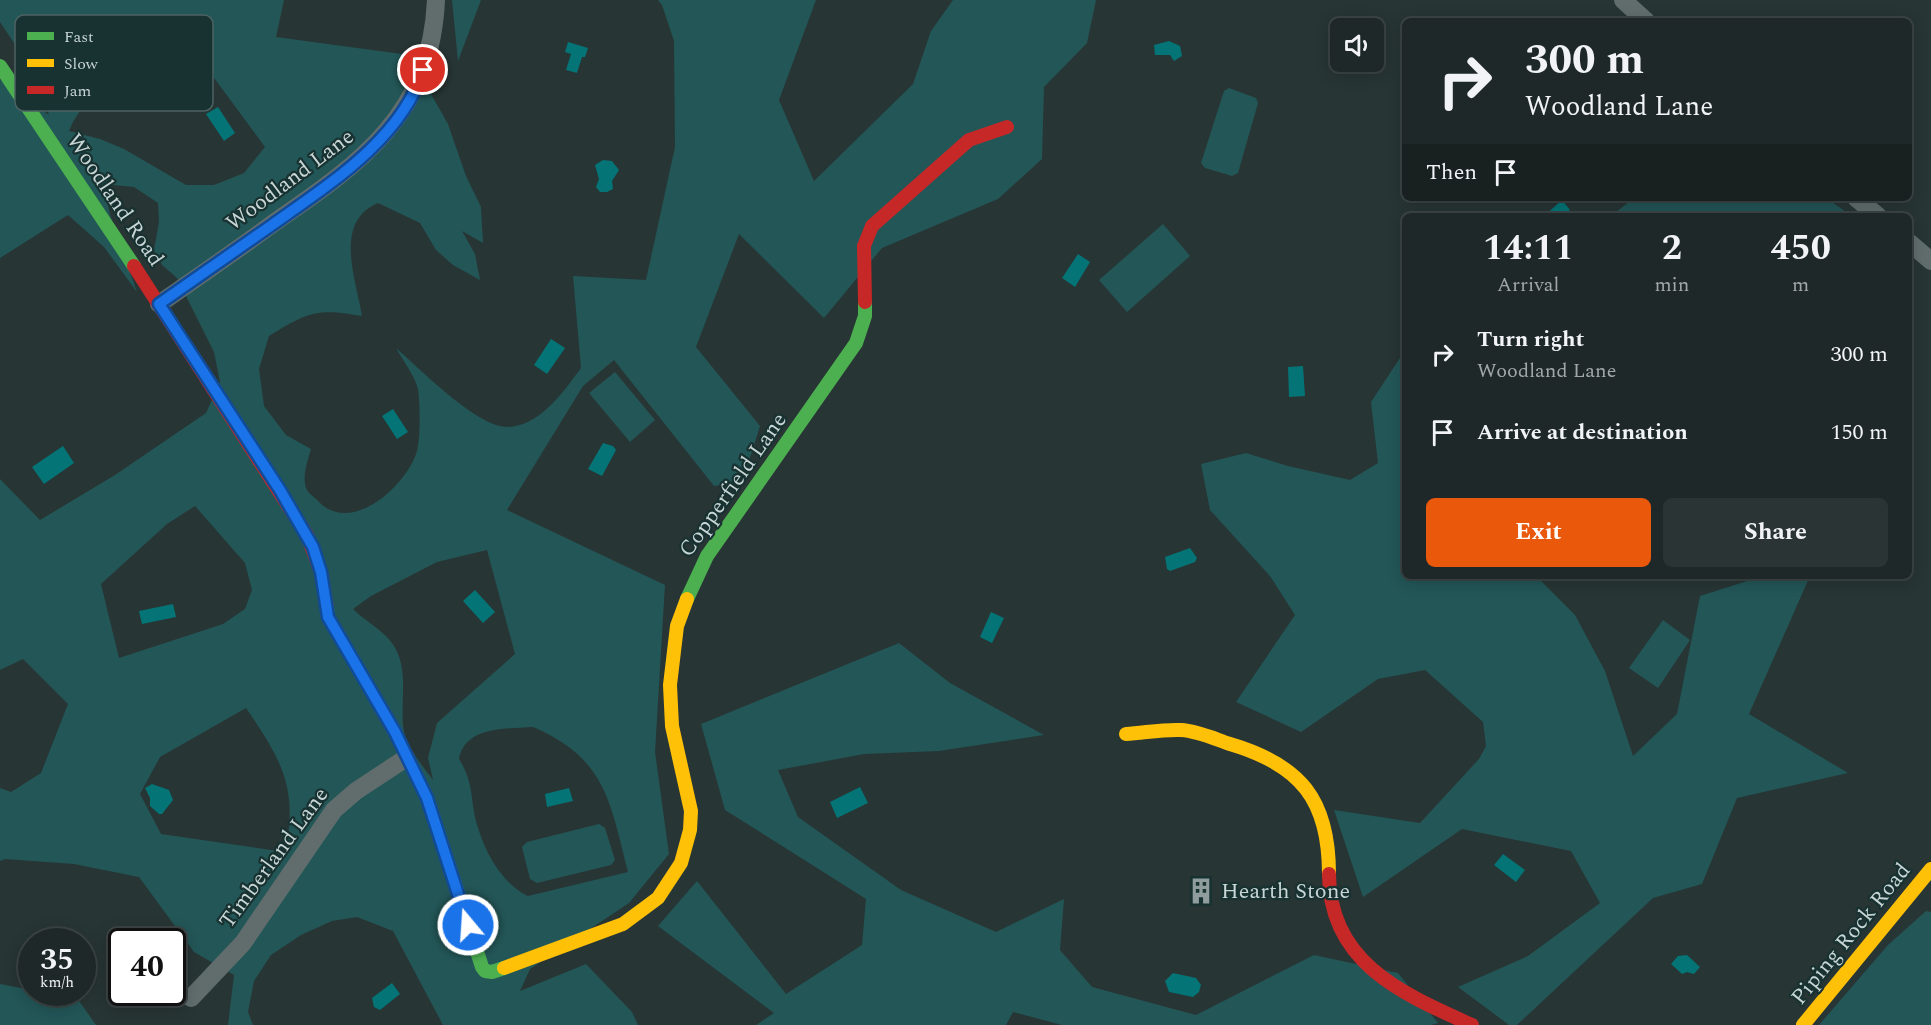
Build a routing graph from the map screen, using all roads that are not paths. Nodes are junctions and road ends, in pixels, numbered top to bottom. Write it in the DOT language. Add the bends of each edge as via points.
graph roads {
  1 [pos="436,0"];
  2 [pos="1623,0"];
  3 [pos="1643,18"];
  4 [pos="0,66"];
  5 [pos="15,88"];
  6 [pos="30,111"];
  7 [pos="1007,127"];
  8 [pos="1860,201"];
  9 [pos="1874,213"];
  10 [pos="1912,245"];
  11 [pos="1931,261"];
  12 [pos="159,304"];
  13 [pos="1126,734"];
  14 [pos="406,758"];
  15 [pos="1931,869"];
  16 [pos="485,971"];
  17 [pos="191,998"];
  18 [pos="1472,1025"];
  19 [pos="1803,1025"];
  1 -- 12 [label="street, Woodland Lane" via="435,33 421,79 396,121 378,142 334,181"];
  2 -- 3 [label="street"];
  4 -- 5 [label="street, Woodland Road"];
  6 -- 12 [label="street, Woodland Road"];
  7 -- 16 [label="street, Copperfield Lane" via="969,140 872,226 864,246 865,316 856,343 697,573 677,626 670,675 672,726 691,811 681,863 671,880 651,904 623,924 492,972"];
  8 -- 9 [label="street"];
  10 -- 11 [label="street"];
  12 -- 14 [label="street, Woodland Road" via="307,535 321,572 328,617"];
  13 -- 18 [label="street" via="1183,730 1259,752 1289,768 1303,783 1321,815 1328,839 1333,909 1357,954 1392,983"];
  14 -- 16 [label="street, Woodland Road" via="427,798"];
  14 -- 17 [label="street, Timberland Lane" via="334,810 243,943"];
  15 -- 19 [label="street, Piping Rock Road"];
}
